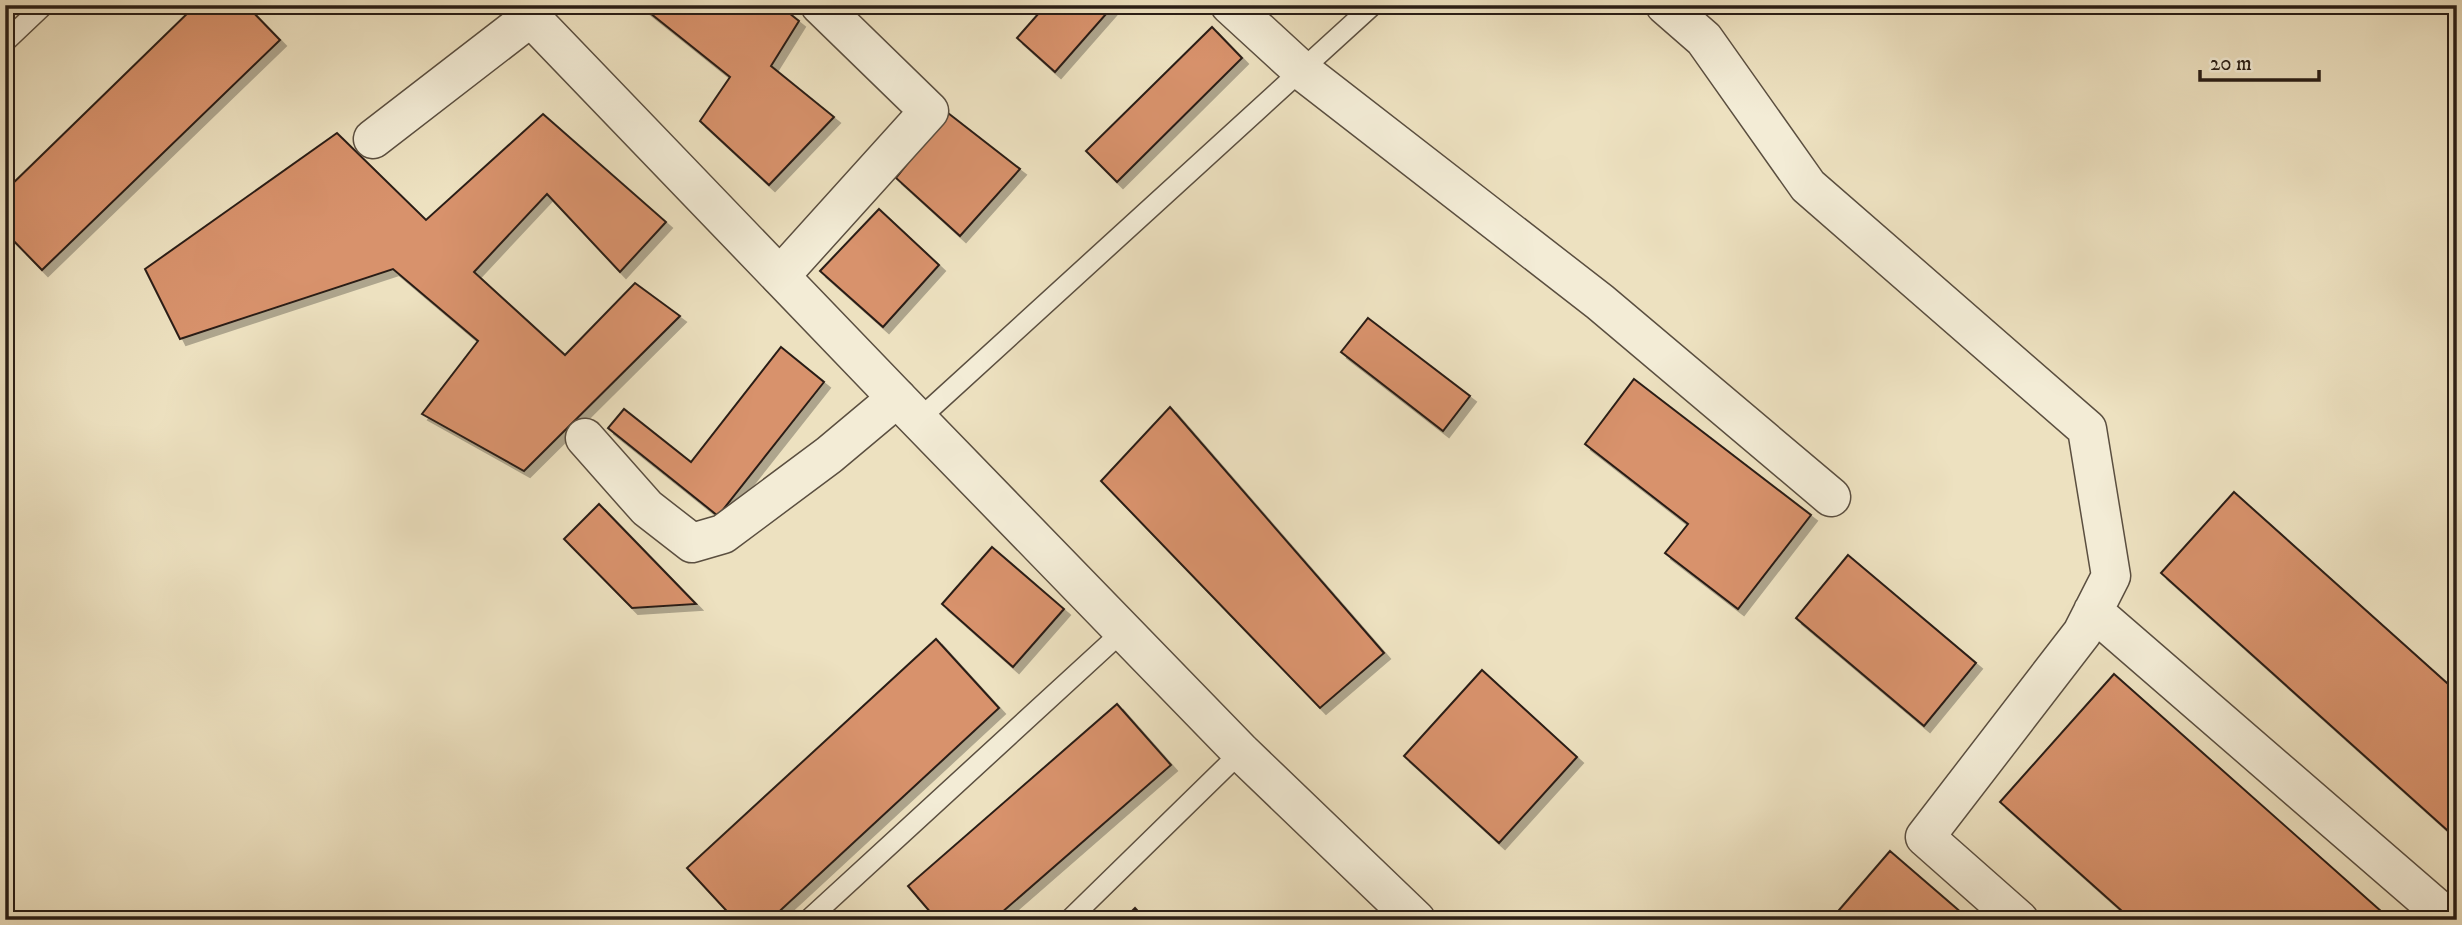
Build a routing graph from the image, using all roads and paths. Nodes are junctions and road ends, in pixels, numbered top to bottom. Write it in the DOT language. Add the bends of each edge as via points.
graph roads {
  1 [pos="44,5"];
  2 [pos="820,5"];
  3 [pos="1230,5"];
  4 [pos="1373,5"];
  5 [pos="1665,5"];
  6 [pos="525,11"];
  7 [pos="5,42"];
  8 [pos="1301,70"];
  9 [pos="373,139"];
  10 [pos="780,276"];
  11 [pos="907,409"];
  12 [pos="585,438"];
  13 [pos="1831,497"];
  14 [pos="2092,611"];
  15 [pos="1123,631"];
  16 [pos="1241,751"];
  17 [pos="808,920"];
  18 [pos="1069,920"];
  19 [pos="1416,920"];
  20 [pos="2019,920"];
  21 [pos="2450,920"];
  1 -- 7 [label="lane"];
  2 -- 10 [label="street" via="929,111"];
  3 -- 8 [label="street"];
  4 -- 8 [label="lane"];
  5 -- 14 [label="street" via="1704,39 1808,186 2087,429 2111,576"];
  6 -- 9 [label="street"];
  6 -- 10 [label="street"];
  8 -- 11 [label="lane"];
  8 -- 13 [label="street" via="1600,302"];
  10 -- 11 [label="street"];
  11 -- 12 [label="street" via="829,455 723,534 692,543 648,508"];
  11 -- 15 [label="street"];
  14 -- 20 [label="street" via="2082,633 1925,837"];
  14 -- 21 [label="street"];
  15 -- 16 [label="street"];
  15 -- 17 [label="lane"];
  16 -- 18 [label="lane"];
  16 -- 19 [label="street"];
}
